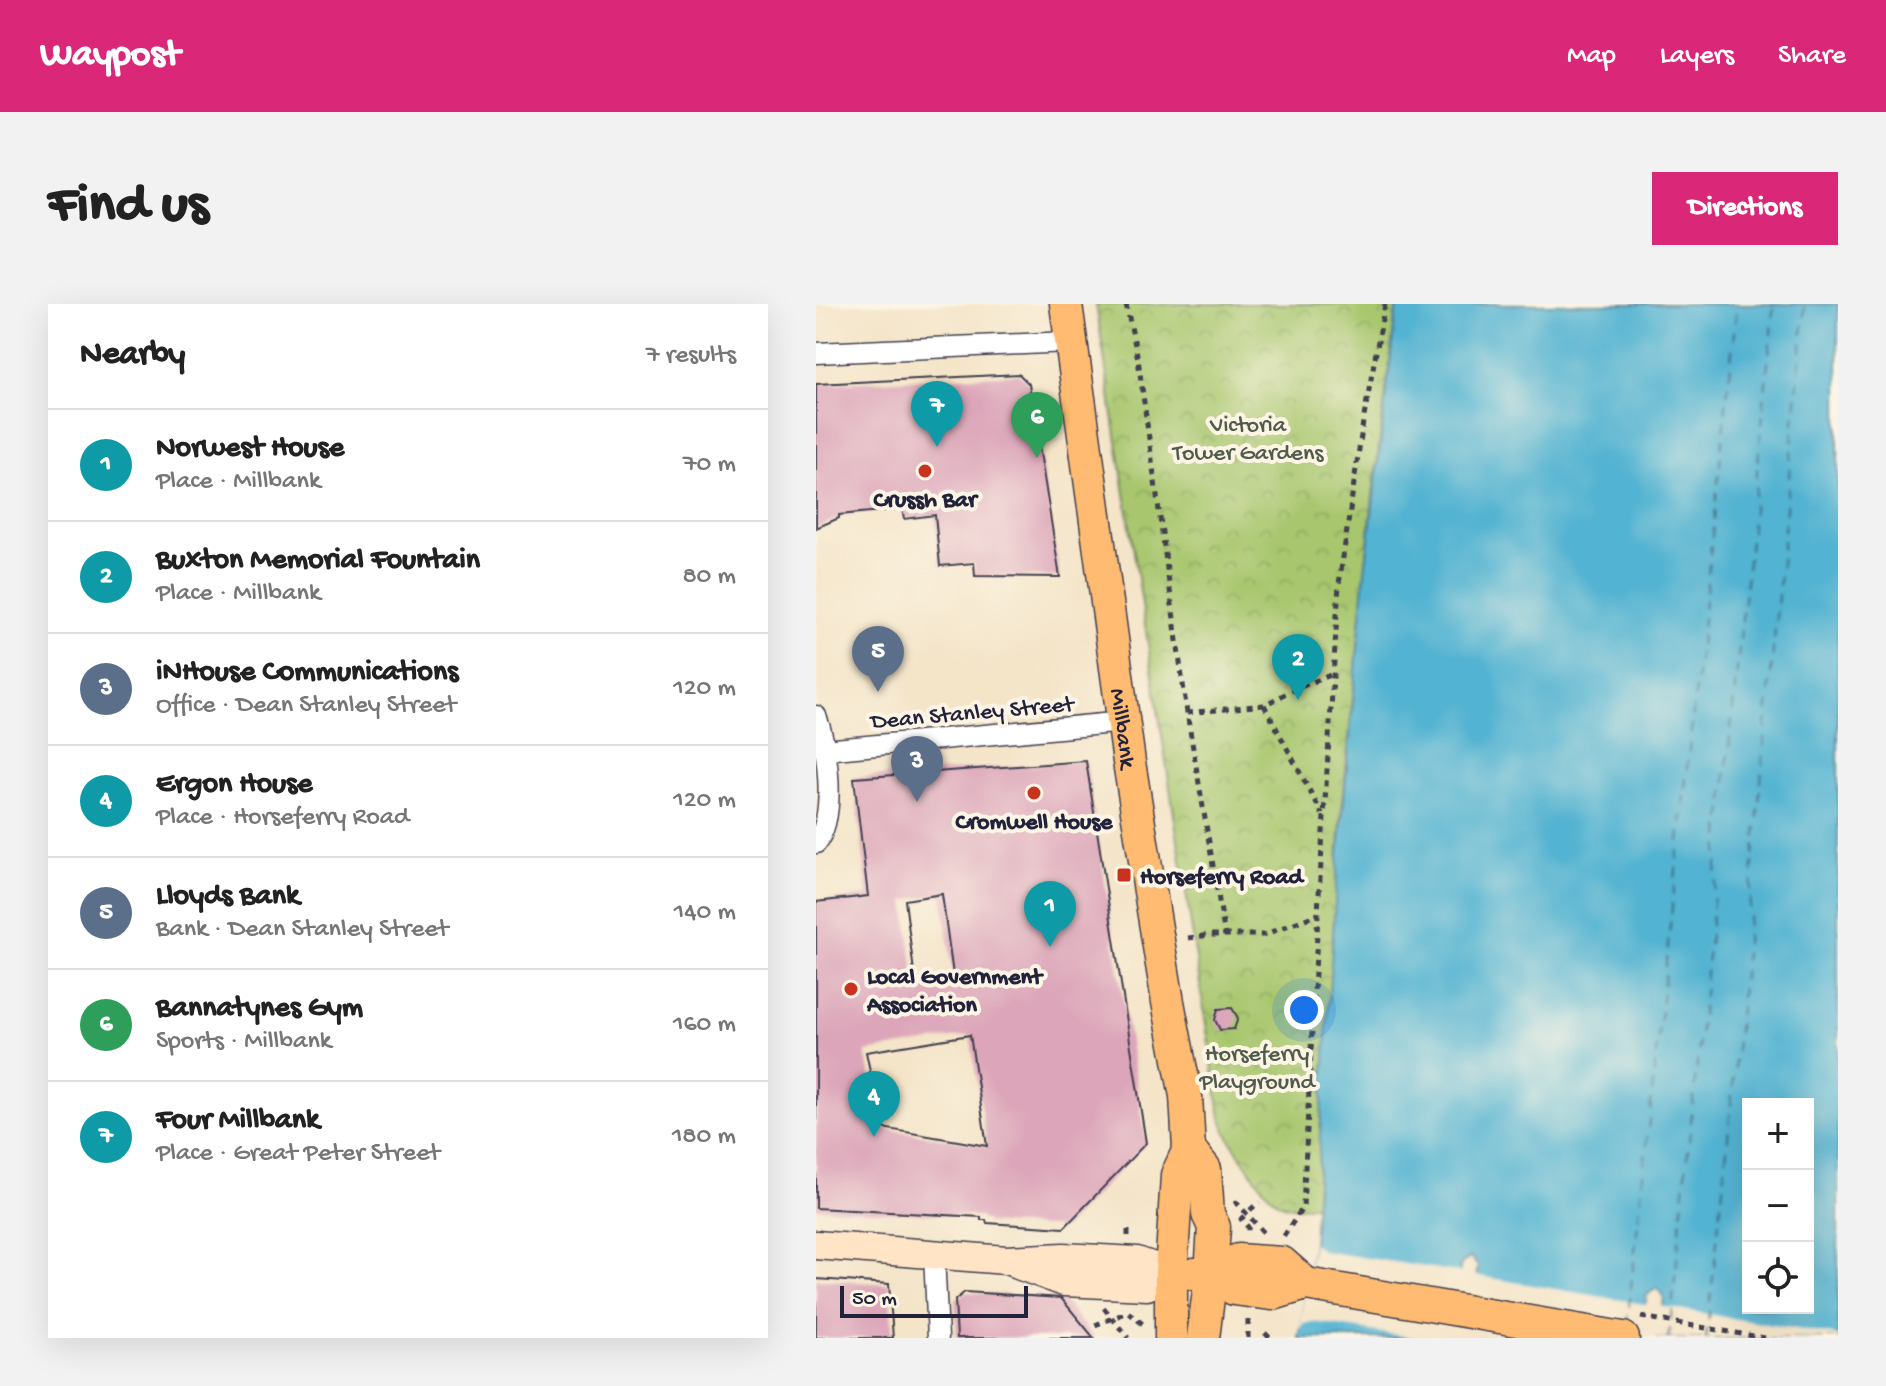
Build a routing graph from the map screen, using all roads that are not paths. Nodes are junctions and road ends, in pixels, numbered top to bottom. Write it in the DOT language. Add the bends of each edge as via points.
graph roads {
  1 [pos="1066,304"];
  2 [pos="1070,342"];
  3 [pos="816,353"];
  4 [pos="816,716"];
  5 [pos="1124,722"];
  6 [pos="824,750"];
  7 [pos="816,843"];
  8 [pos="1189,1149"];
  9 [pos="816,1245"];
  10 [pos="934,1255"];
  11 [pos="1171,1273"];
  12 [pos="1211,1274"];
  13 [pos="1161,1335"];
  14 [pos="938,1338"];
  15 [pos="1203,1338"];
  16 [pos="1623,1338"];
  1 -- 2 [label="main road, Millbank"];
  2 -- 3 [label="street"];
  2 -- 5 [label="main road, Millbank"];
  4 -- 6 [label="street"];
  5 -- 6 [label="street, Dean Stanley Street"];
  5 -- 8 [label="main road, Millbank" via="1186,1096"];
  6 -- 7 [label="street" via="829,815"];
  8 -- 11 [label="main road, Millbank" via="1177,1175"];
  8 -- 12 [label="main road, Millbank" via="1205,1169 1214,1227"];
  9 -- 10 [label="main road"];
  10 -- 11 [label="main road" via="1137,1261"];
  10 -- 14 [label="street"];
  11 -- 12 [label="main road"];
  11 -- 13 [label="main road, Millbank"];
  12 -- 15 [label="main road, Millbank"];
  12 -- 16 [label="main road" via="1234,1289 1273,1294 1292,1261"];
}
